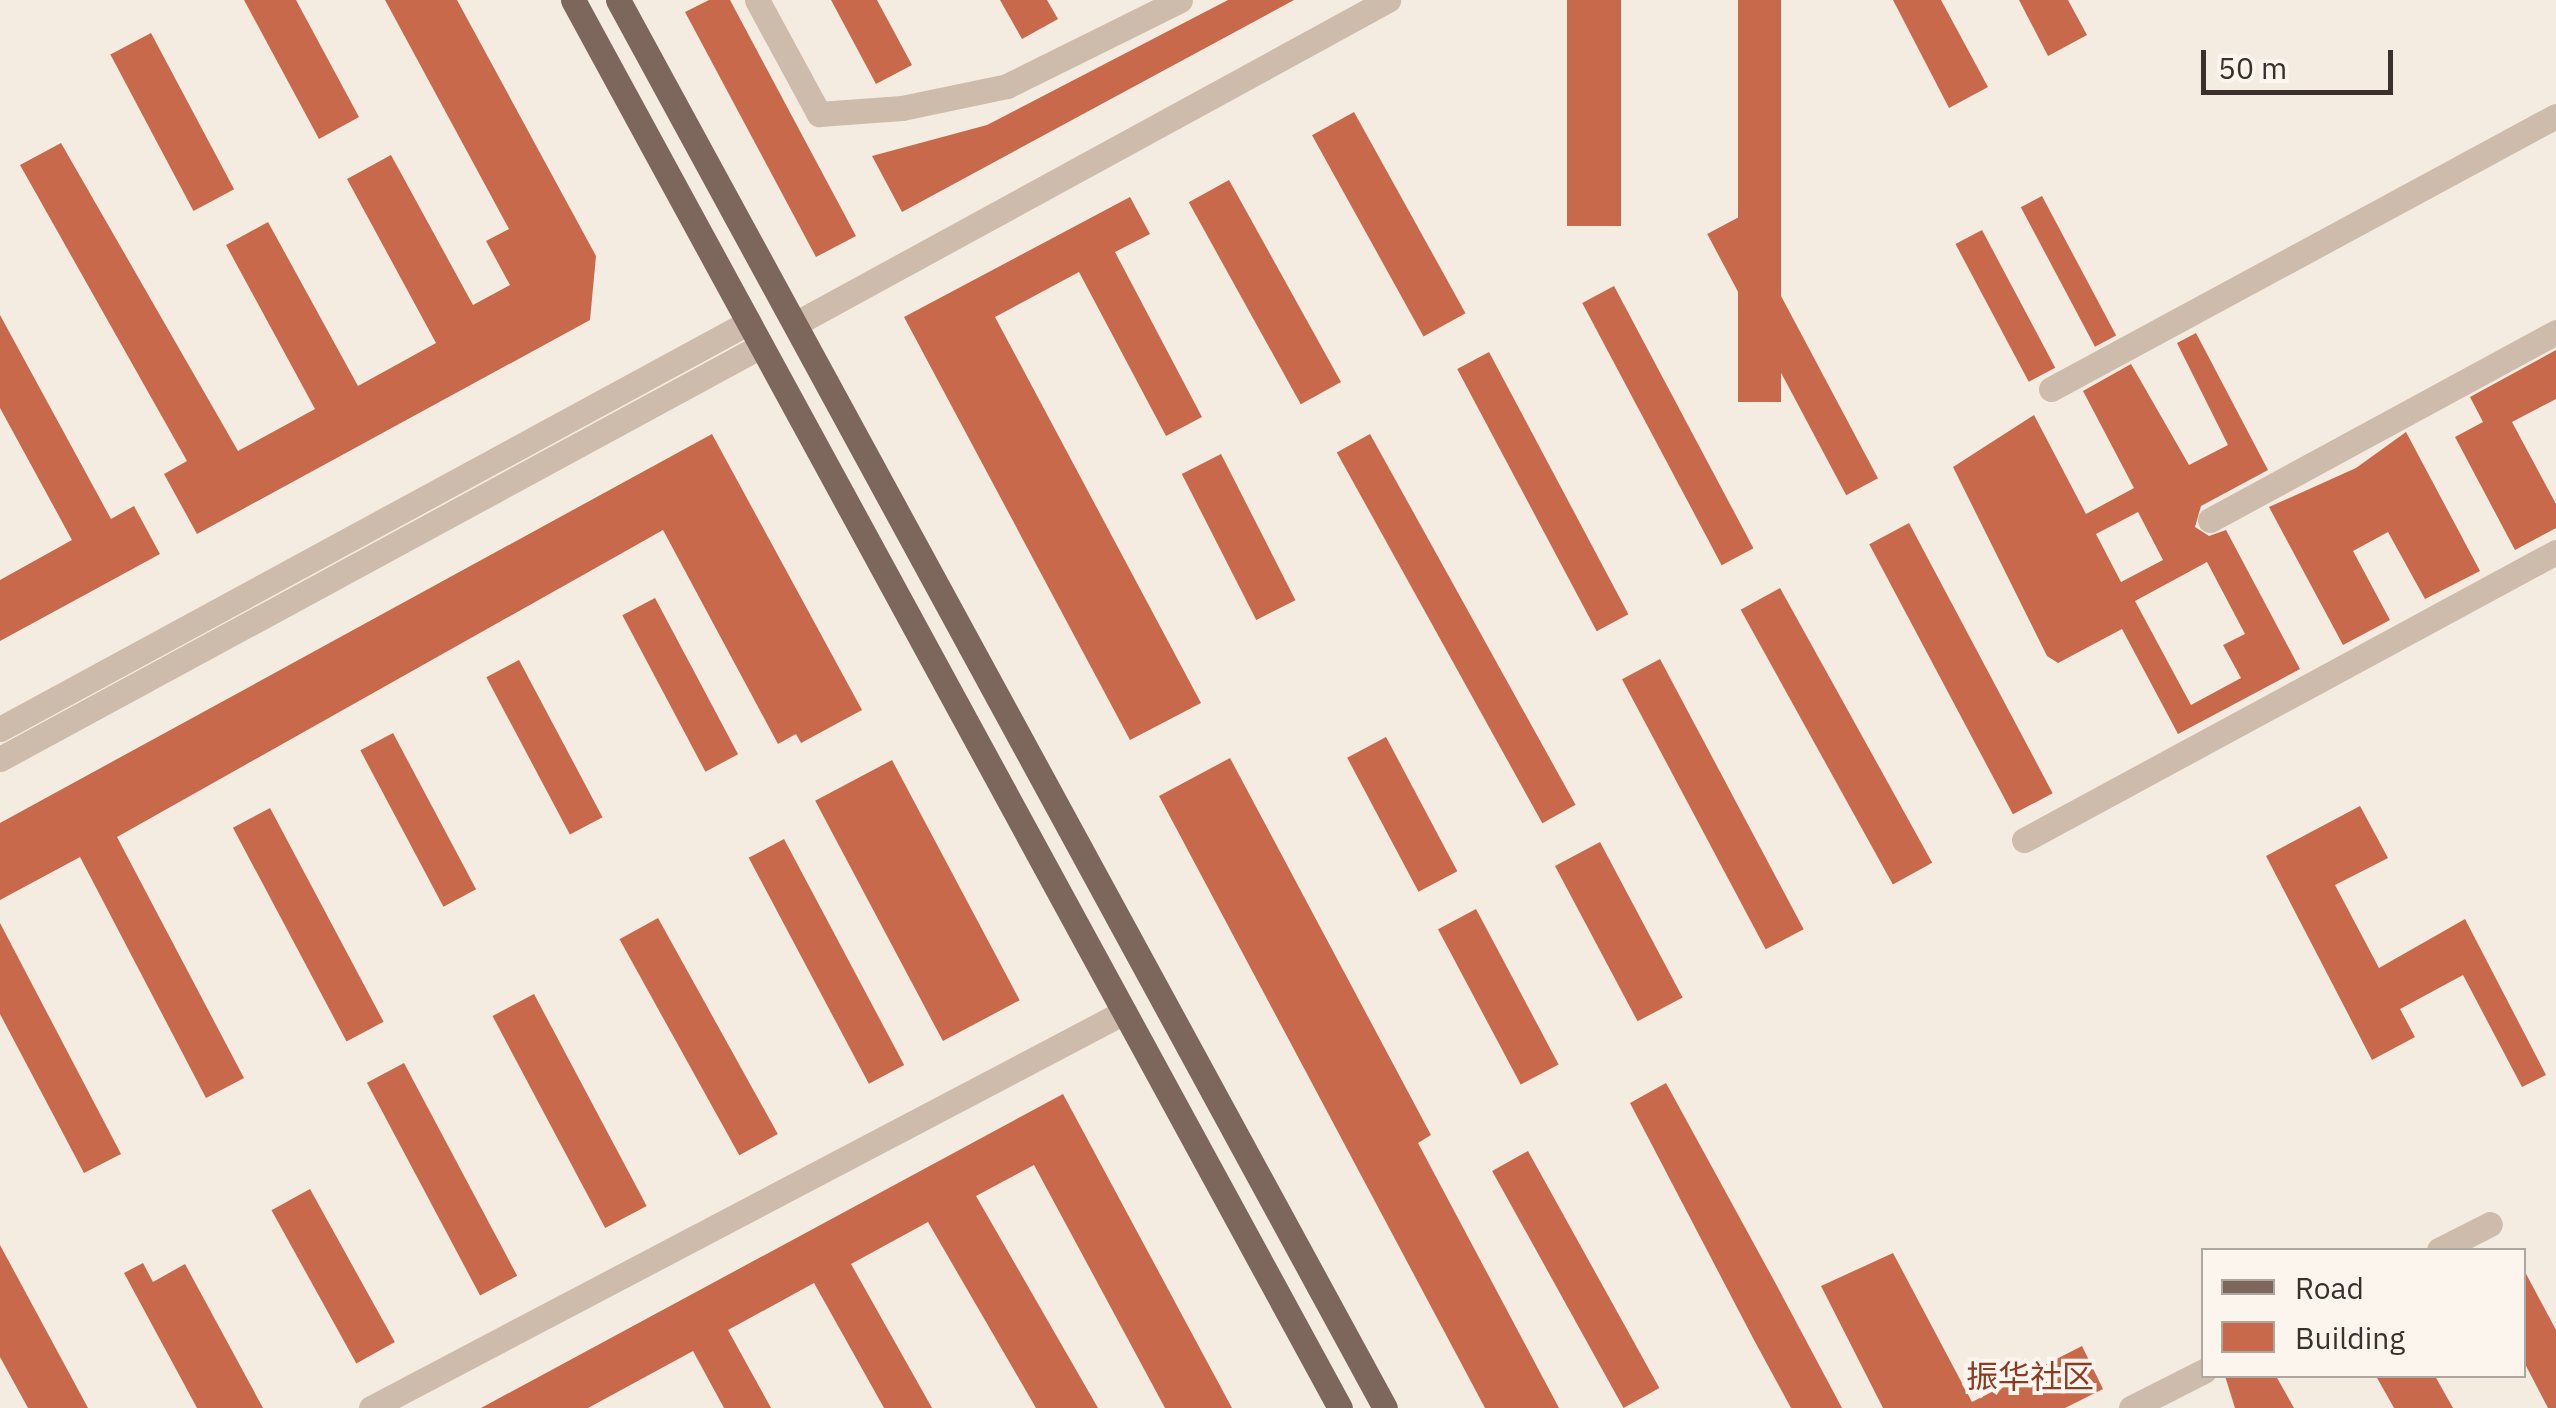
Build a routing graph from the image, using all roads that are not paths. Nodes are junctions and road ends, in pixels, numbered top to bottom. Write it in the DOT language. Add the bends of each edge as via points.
graph roads {
  1 [pos="573,0"];
  2 [pos="618,0"];
  3 [pos="758,0"];
  4 [pos="1180,0"];
  5 [pos="1388,0"];
  6 [pos="2556,116"];
  7 [pos="794,324"];
  8 [pos="2556,332"];
  9 [pos="755,334"];
  10 [pos="2051,389"];
  11 [pos="2210,520"];
  12 [pos="2556,552"];
  13 [pos="0,729"];
  14 [pos="0,758"];
  15 [pos="2024,840"];
  16 [pos="1124,1012"];
  17 [pos="2490,1224"];
  18 [pos="2443,1248"];
  19 [pos="2201,1373"];
  20 [pos="371,1408"];
  21 [pos="1340,1408"];
  22 [pos="1384,1408"];
  23 [pos="2131,1408"];
  1 -- 9 [label="main road"];
  2 -- 7 [label="main road"];
  3 -- 4 [label="street" via="819,114 902,108 1007,86"];
  5 -- 7 [label="street"];
  6 -- 10 [label="street"];
  7 -- 22 [label="main road"];
  8 -- 11 [label="street"];
  9 -- 13 [label="street"];
  9 -- 14 [label="street"];
  9 -- 16 [label="main road"];
  12 -- 15 [label="street"];
  16 -- 20 [label="street"];
  16 -- 21 [label="main road"];
  17 -- 18 [label="street"];
  19 -- 23 [label="street"];
}
